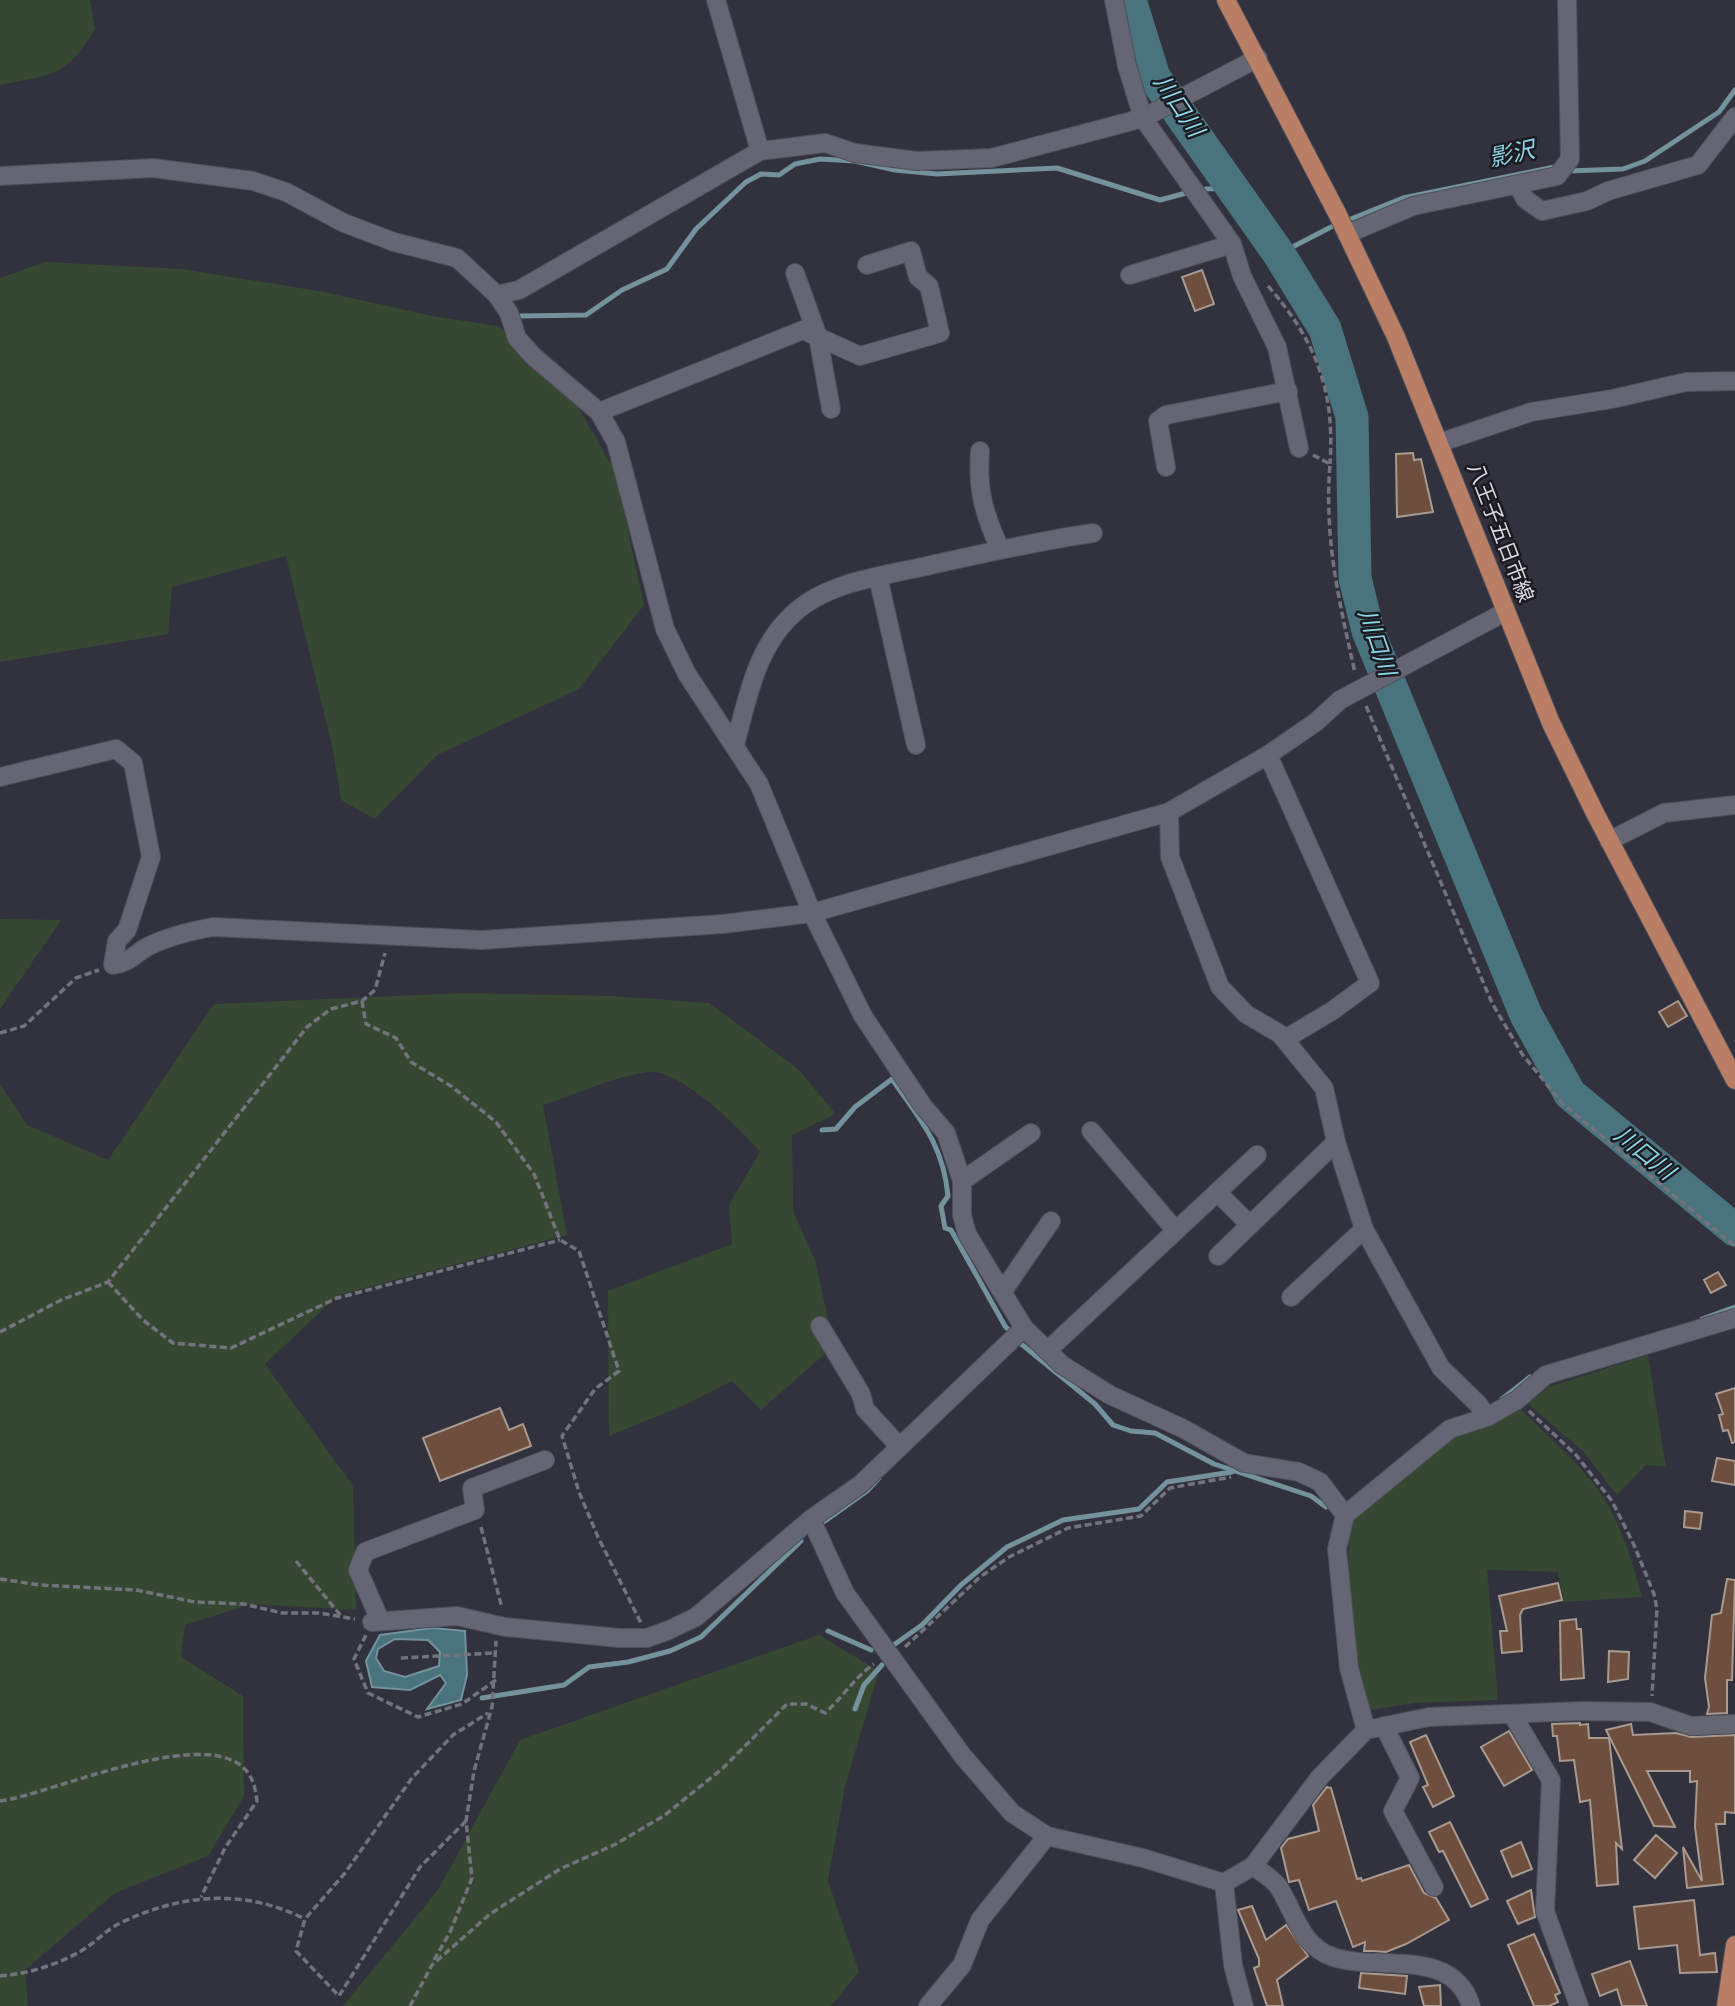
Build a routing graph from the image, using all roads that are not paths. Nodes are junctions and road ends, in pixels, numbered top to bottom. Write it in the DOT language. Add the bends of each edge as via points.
graph roads {
  1 [pos="716,0"];
  2 [pos="1114,0"];
  3 [pos="1226,0"];
  4 [pos="1567,0"];
  5 [pos="1258,58"];
  6 [pos="1148,116"];
  7 [pos="1735,117"];
  8 [pos="760,151"];
  9 [pos="0,176"];
  10 [pos="1518,185"];
  11 [pos="1347,234"];
  12 [pos="1232,244"];
  13 [pos="867,265"];
  14 [pos="795,273"];
  15 [pos="1130,275"];
  16 [pos="497,295"];
  17 [pos="818,337"];
  18 [pos="1735,382"];
  19 [pos="1288,391"];
  20 [pos="831,409"];
  21 [pos="599,412"];
  22 [pos="1439,443"];
  23 [pos="1299,448"];
  24 [pos="980,452"];
  25 [pos="1166,467"];
  26 [pos="1093,533"];
  27 [pos="1000,549"];
  28 [pos="878,577"];
  29 [pos="1505,612"];
  30 [pos="735,745"];
  31 [pos="916,746"];
  32 [pos="1268,755"];
  33 [pos="0,777"];
  34 [pos="1735,805"];
  35 [pos="1169,812"];
  36 [pos="1609,841"];
  37 [pos="812,913"];
  38 [pos="1285,1039"];
  39 [pos="1735,1080"];
  40 [pos="1091,1131"];
  41 [pos="1031,1133"];
  42 [pos="1336,1142"];
  43 [pos="1257,1156"];
  44 [pos="962,1181"];
  45 [pos="1217,1192"];
  46 [pos="1051,1221"];
  47 [pos="1250,1226"];
  48 [pos="1364,1229"];
  49 [pos="1176,1231"];
  50 [pos="1218,1256"];
  51 [pos="1003,1291"];
  52 [pos="1291,1297"];
  53 [pos="1735,1318"];
  54 [pos="820,1326"];
  55 [pos="1024,1328"];
  56 [pos="1047,1351"];
  57 [pos="1486,1417"];
  58 [pos="898,1445"];
  59 [pos="545,1460"];
  60 [pos="1345,1515"];
  61 [pos="811,1519"];
  62 [pos="1512,1714"];
  63 [pos="1735,1724"];
  64 [pos="1384,1726"];
  65 [pos="1366,1730"];
  66 [pos="1047,1836"];
  67 [pos="1253,1866"];
  68 [pos="1224,1883"];
  69 [pos="1434,1887"];
  70 [pos="1735,1945"];
  71 [pos="929,2006"];
  72 [pos="1244,2006"];
  73 [pos="1471,2006"];
  74 [pos="1578,2006"];
  75 [pos="1726,2006"];
  1 -- 8 [label="street"];
  2 -- 6 [label="street" via="1127,66"];
  3 -- 5 [label="main road, 八王子五日市線"];
  4 -- 10 [label="street" via="1570,159 1558,176"];
  5 -- 6 [label="street"];
  5 -- 11 [label="main road, 八王子五日市線"];
  6 -- 8 [label="street" via="992,158 917,162 855,153 825,143"];
  6 -- 12 [label="street"];
  7 -- 10 [label="street" via="1698,165 1587,201 1542,211 1524,199"];
  8 -- 16 [label="street" via="519,290"];
  9 -- 16 [label="street" via="153,168 253,181 394,243 457,258"];
  10 -- 11 [label="street" via="1413,206"];
  11 -- 22 [label="main road, 八王子五日市線"];
  12 -- 15 [label="street"];
  12 -- 19 [label="street" via="1242,276 1277,347"];
  13 -- 17 [label="street" via="911,251 918,277 929,286 940,333 860,356"];
  14 -- 17 [label="street"];
  16 -- 21 [label="street" via="517,338"];
  17 -- 20 [label="street"];
  17 -- 21 [label="street" via="803,330"];
  18 -- 22 [label="street" via="1686,382 1531,412"];
  19 -- 23 [label="street"];
  19 -- 25 [label="street" via="1166,415 1158,421"];
  21 -- 30 [label="street" via="616,442 665,629 687,674"];
  22 -- 29 [label="main road, 八王子五日市線"];
  24 -- 27 [label="street" via="978,484"];
  26 -- 27 [label="street"];
  27 -- 28 [label="street"];
  28 -- 30 [label="street" via="846,584 810,600 791,615 754,675"];
  28 -- 31 [label="street"];
  29 -- 32 [label="street" via="1340,701"];
  29 -- 36 [label="main road, 八王子五日市線" via="1551,723"];
  30 -- 37 [label="street" via="759,784"];
  32 -- 35 [label="street"];
  32 -- 38 [label="street" via="1370,983"];
  33 -- 37 [label="street" via="116,749 133,763 151,857 127,930 117,941 113,965 128,962 177,934 213,927 482,940 723,924"];
  34 -- 36 [label="street" via="1664,813"];
  35 -- 37 [label="street"];
  35 -- 38 [label="street" via="1170,857 1220,987 1246,1014"];
  36 -- 39 [label="main road, 八王子五日市線"];
  37 -- 44 [label="street" via="863,1016 946,1133"];
  38 -- 42 [label="street" via="1324,1087"];
  40 -- 49 [label="street"];
  41 -- 44 [label="street"];
  42 -- 47 [label="street"];
  42 -- 48 [label="street"];
  43 -- 45 [label="street"];
  44 -- 51 [label="street" via="967,1234"];
  45 -- 47 [label="street"];
  45 -- 49 [label="street"];
  46 -- 51 [label="street"];
  47 -- 50 [label="street"];
  48 -- 52 [label="street"];
  48 -- 57 [label="street" via="1441,1368"];
  49 -- 56 [label="street"];
  51 -- 55 [label="street"];
  53 -- 57 [label="street" via="1546,1375 1517,1400"];
  54 -- 58 [label="street" via="861,1394 865,1409"];
  55 -- 56 [label="street"];
  55 -- 58 [label="street"];
  56 -- 60 [label="street" via="1110,1395 1244,1463 1299,1472 1320,1482"];
  57 -- 60 [label="street" via="1450,1429"];
  58 -- 61 [label="street" via="861,1484"];
  59 -- 61 [label="street" via="472,1488 475,1510 365,1552 358,1570 376,1621 457,1616 498,1626 647,1638 696,1617"];
  60 -- 65 [label="street" via="1337,1549 1349,1668"];
  61 -- 66 [label="street" via="845,1593 961,1755 1012,1813"];
  62 -- 63 [label="street" via="1650,1712 1691,1726"];
  62 -- 64 [label="street" via="1429,1717"];
  62 -- 74 [label="street" via="1551,1780 1545,1910"];
  64 -- 65 [label="street"];
  64 -- 69 [label="street" via="1410,1778 1393,1811"];
  65 -- 67 [label="street" via="1320,1777"];
  66 -- 68 [label="street"];
  66 -- 71 [label="street" via="981,1920 962,1965"];
  67 -- 68 [label="street"];
  67 -- 73 [label="street" via="1277,1884 1308,1942 1332,1957 1428,1966 1454,1979"];
  68 -- 72 [label="street" via="1233,1965"];
  70 -- 75 [label="main road"];
}
